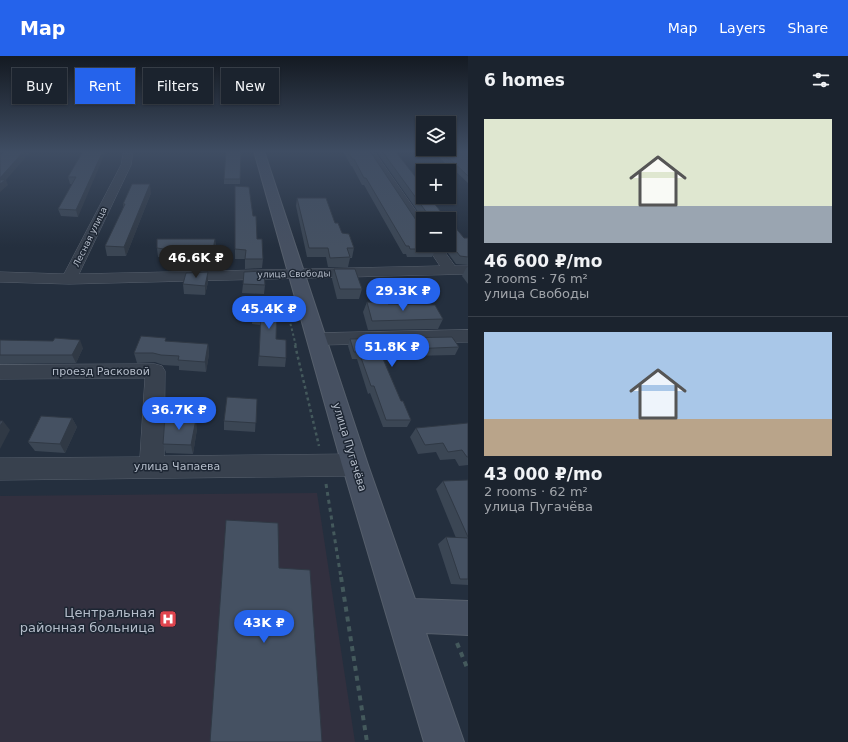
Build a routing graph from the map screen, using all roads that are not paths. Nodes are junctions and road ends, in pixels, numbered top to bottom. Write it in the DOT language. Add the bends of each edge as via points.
graph roads {
  1 [pos="117,183"];
  2 [pos="269,183"];
  3 [pos="391,183"];
  4 [pos="416,220"];
  5 [pos="438,252"];
  6 [pos="451,270"];
  7 [pos="468,270"];
  8 [pos="297,274"];
  9 [pos="0,277"];
  10 [pos="69,279"];
  11 [pos="468,336"];
  12 [pos="317,339"];
  13 [pos="0,372"];
  14 [pos="355,465"];
  15 [pos="152,466"];
  16 [pos="0,469"];
  17 [pos="404,615"];
  18 [pos="468,618"];
  19 [pos="444,742"];
  1 -- 10 [label="street, Лесная улица"];
  2 -- 8 [label="main road, улица Пугачёва"];
  3 -- 4 [label="street"];
  5 -- 6 [label="street"];
  6 -- 7 [label="street, улица Свободы"];
  6 -- 8 [label="street, улица Свободы"];
  8 -- 10 [label="street, улица Свободы"];
  8 -- 12 [label="main road, улица Пугачёва"];
  9 -- 10 [label="street, улица Свободы"];
  11 -- 12 [label="street"];
  12 -- 14 [label="main road, улица Пугачёва"];
  13 -- 15 [label="street, проезд Расковой" via="155,370"];
  14 -- 15 [label="street, улица Чапаева"];
  14 -- 17 [label="main road, улица Пугачёва"];
  15 -- 16 [label="street, улица Чапаева"];
  17 -- 18 [label="main road"];
  17 -- 19 [label="main road, улица Пугачёва"];
}
